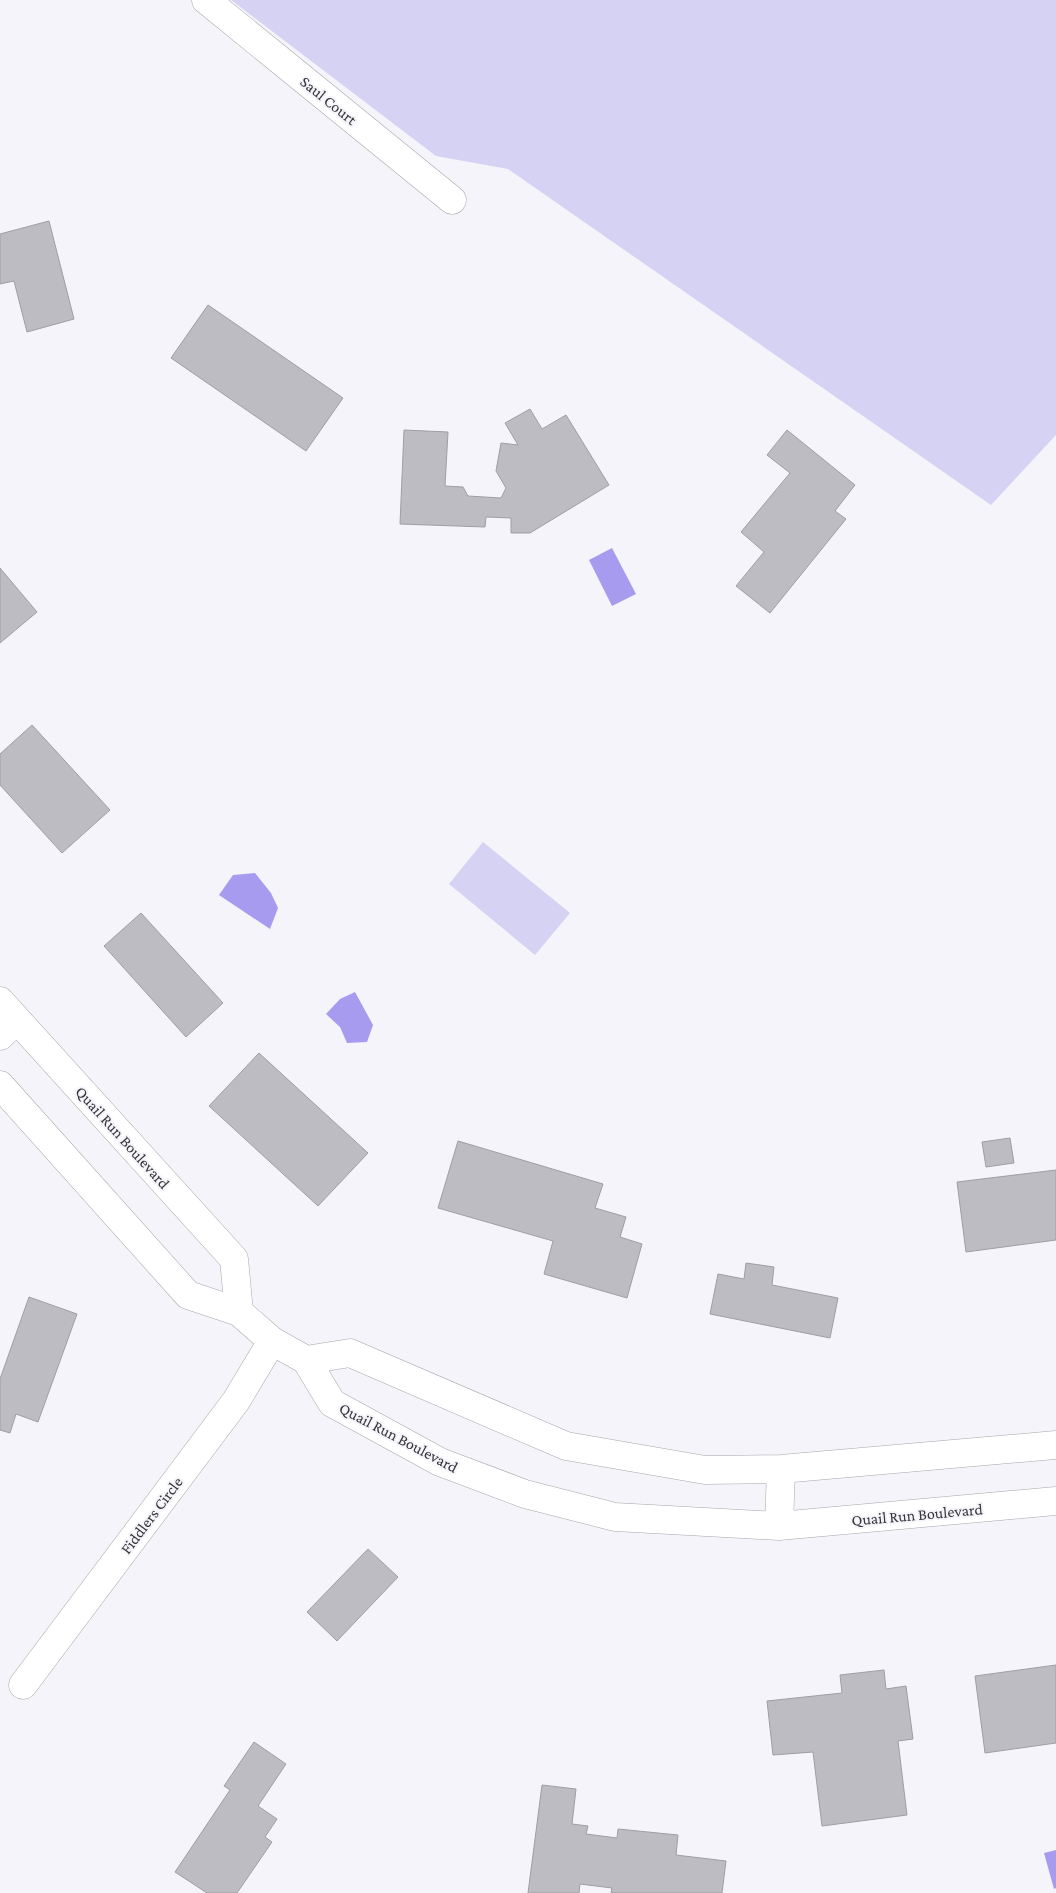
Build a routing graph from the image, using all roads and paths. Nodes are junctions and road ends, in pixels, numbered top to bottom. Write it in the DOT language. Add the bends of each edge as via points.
graph roads {
  1 [pos="206,0"];
  2 [pos="452,200"];
  3 [pos="6,1019"];
  4 [pos="0,1084"];
  5 [pos="239,1312"];
  6 [pos="272,1341"];
  7 [pos="306,1360"];
  8 [pos="1056,1446"];
  9 [pos="781,1469"];
  10 [pos="1056,1501"];
  11 [pos="779,1526"];
  12 [pos="23,1685"];
  1 -- 2 [label="street, Saul Court"];
  3 -- 5 [label="street, Quail Run Boulevard" via="234,1259"];
  4 -- 5 [label="street, Quail Run Boulevard" via="188,1295"];
  5 -- 6 [label="street, Quail Run Boulevard"];
  6 -- 7 [label="street, Quail Run Boulevard"];
  6 -- 12 [label="street, Fiddlers Circle" via="236,1401"];
  7 -- 9 [label="street" via="350,1353 566,1446 705,1470"];
  7 -- 11 [label="street, Quail Run Boulevard" via="332,1403 440,1462 525,1494 615,1517"];
  8 -- 9 [label="street"];
  9 -- 11 [label="street"];
  10 -- 11 [label="street, Quail Run Boulevard"];
}
